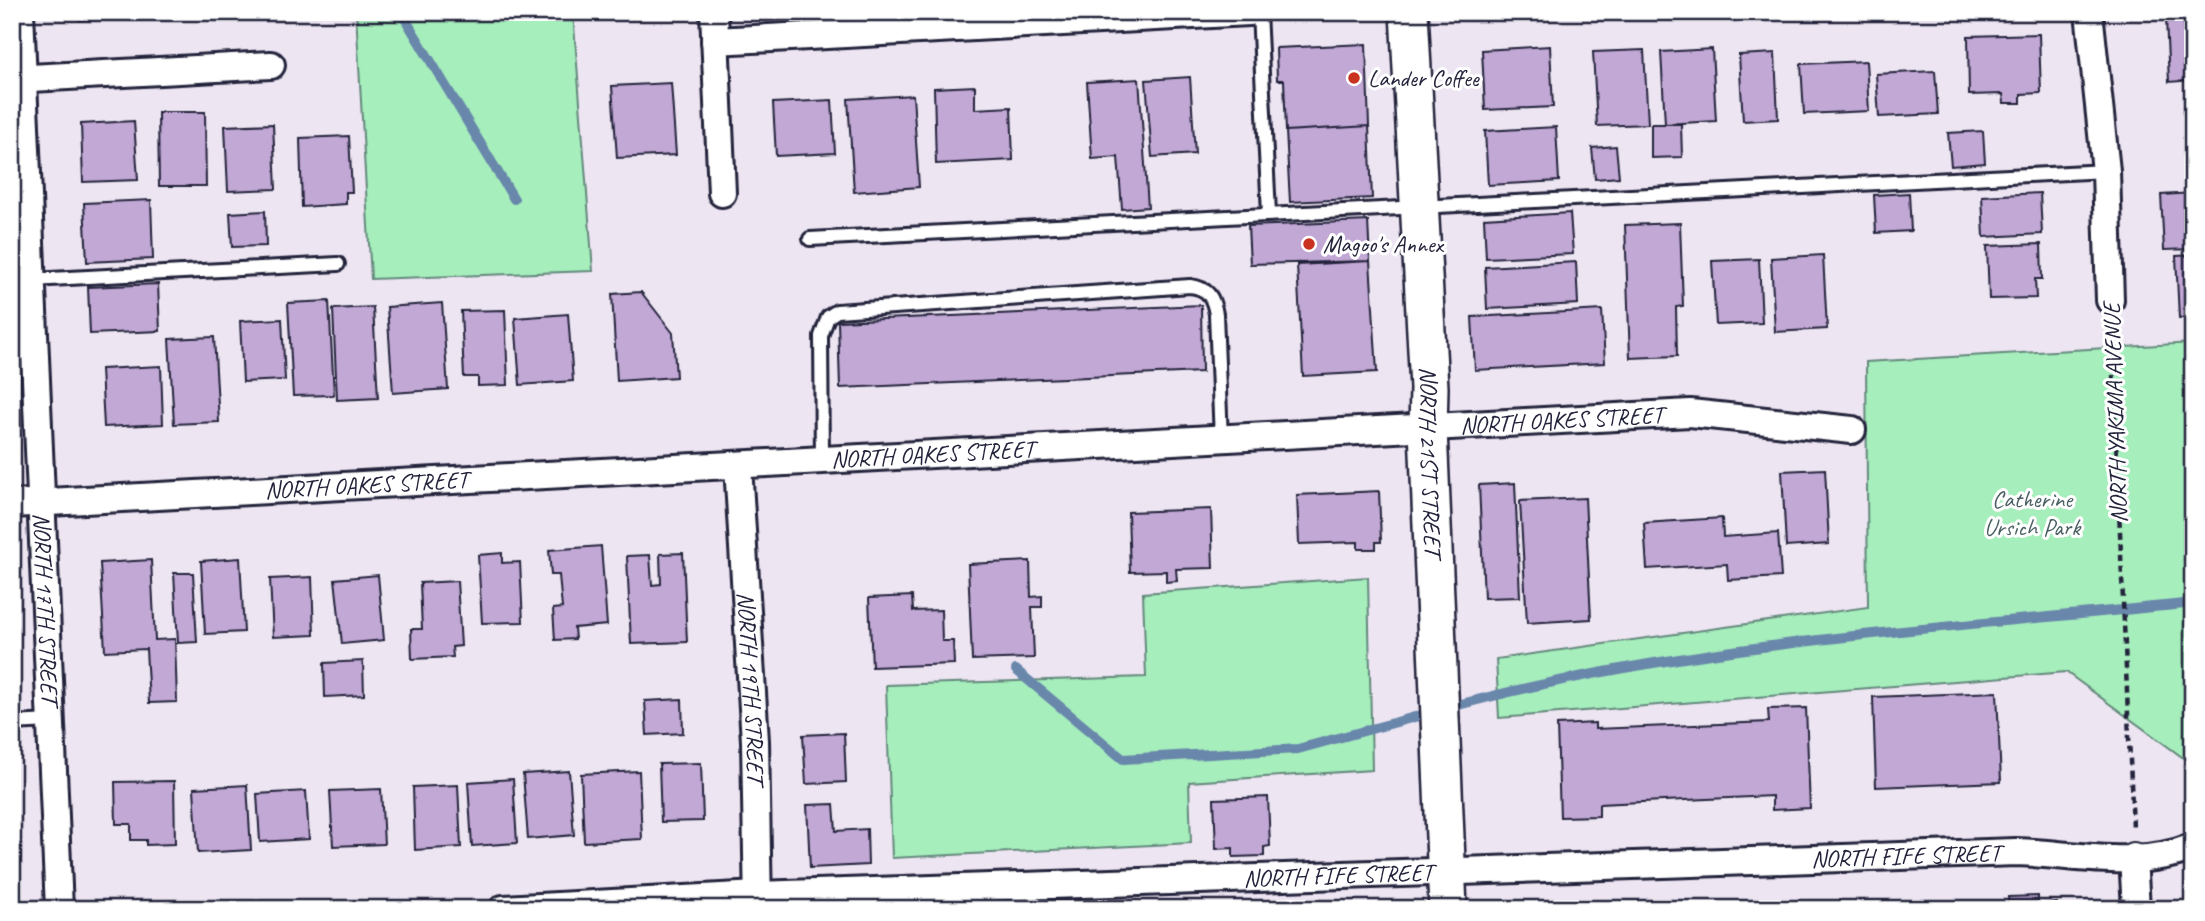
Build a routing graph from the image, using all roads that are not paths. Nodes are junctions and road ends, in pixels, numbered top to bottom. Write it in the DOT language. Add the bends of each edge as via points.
graph roads {
  1 [pos="20,12"];
  2 [pos="714,12"];
  3 [pos="1249,12"];
  4 [pos="1259,12"];
  5 [pos="1409,12"];
  6 [pos="2089,12"];
  7 [pos="715,41"];
  8 [pos="271,65"];
  9 [pos="18,78"];
  10 [pos="2106,171"];
  11 [pos="722,192"];
  12 [pos="1418,206"];
  13 [pos="1269,214"];
  14 [pos="810,239"];
  15 [pos="338,264"];
  16 [pos="21,281"];
  17 [pos="2110,300"];
  18 [pos="1428,429"];
  19 [pos="1852,430"];
  20 [pos="1221,440"];
  21 [pos="822,461"];
  22 [pos="738,466"];
  23 [pos="42,502"];
  24 [pos="12,504"];
  25 [pos="51,721"];
  26 [pos="12,723"];
  27 [pos="2193,847"];
  28 [pos="2133,857"];
  29 [pos="1446,862"];
  30 [pos="758,902"];
  31 [pos="59,909"];
  32 [pos="503,909"];
  33 [pos="1447,909"];
  34 [pos="2136,909"];
  1 -- 9 [label="street, NORTH 17TH STREET"];
  2 -- 7 [label="street"];
  3 -- 7 [label="street"];
  4 -- 13 [label="lane"];
  5 -- 12 [label="main road, NORTH 21ST STREET"];
  6 -- 10 [label="street, NORTH YAKIMA AVENUE"];
  7 -- 11 [label="street"];
  8 -- 9 [label="street"];
  9 -- 16 [label="street, NORTH 17TH STREET"];
  10 -- 12 [label="lane"];
  10 -- 17 [label="street, NORTH YAKIMA AVENUE"];
  12 -- 13 [label="lane"];
  12 -- 18 [label="main road, NORTH 21ST STREET"];
  13 -- 14 [label="lane"];
  15 -- 16 [label="lane"];
  16 -- 23 [label="street, NORTH 17TH STREET"];
  18 -- 19 [label="street, NORTH OAKES STREET" via="1690,413"];
  18 -- 20 [label="street, NORTH OAKES STREET"];
  18 -- 29 [label="main road, NORTH 21ST STREET"];
  20 -- 21 [label="street, NORTH OAKES STREET"];
  20 -- 21 [label="lane" via="1213,298 1205,289 1190,285 837,311 828,317 821,336"];
  21 -- 22 [label="street, NORTH OAKES STREET"];
  22 -- 23 [label="street, NORTH OAKES STREET"];
  22 -- 30 [label="street, NORTH 19TH STREET" via="755,741"];
  23 -- 24 [label="street, NORTH OAKES STREET"];
  23 -- 25 [label="street, NORTH 17TH STREET"];
  25 -- 26 [label="lane"];
  25 -- 31 [label="street, NORTH 17TH STREET"];
  27 -- 28 [label="street, NORTH FIFE STREET" via="2167,855"];
  28 -- 29 [label="street, NORTH FIFE STREET" via="2016,852"];
  28 -- 34 [label="street"];
  29 -- 30 [label="street, NORTH FIFE STREET"];
  29 -- 33 [label="main road, NORTH 21ST STREET"];
  30 -- 32 [label="street, NORTH FIFE STREET"];
}
